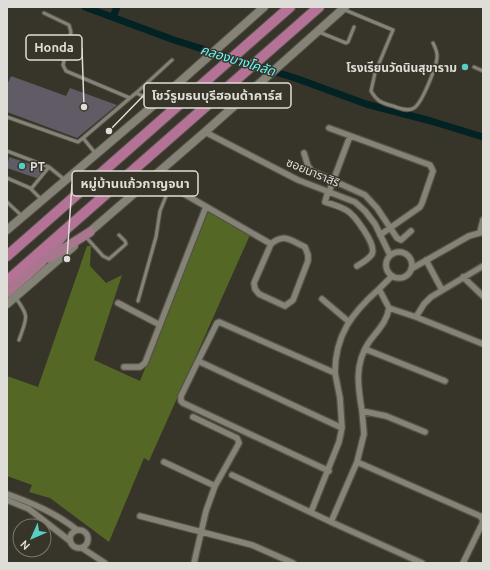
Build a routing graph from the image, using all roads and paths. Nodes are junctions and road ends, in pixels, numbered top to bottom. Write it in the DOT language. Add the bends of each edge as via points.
graph roads {
  1 [pos="264,7"];
  2 [pos="290,7"];
  3 [pos="319,7"];
  4 [pos="344,8"];
  5 [pos="44,13"];
  6 [pos="354,27"];
  7 [pos="317,31"];
  8 [pos="433,43"];
  9 [pos="172,60"];
  10 [pos="474,67"];
  11 [pos="483,71"];
  12 [pos="136,93"];
  13 [pos="130,98"];
  14 [pos="154,104"];
  15 [pos="7,117"];
  16 [pos="329,128"];
  17 [pos="205,132"];
  18 [pos="350,136"];
  19 [pos="83,138"];
  20 [pos="7,151"];
  21 [pos="96,154"];
  22 [pos="304,154"];
  23 [pos="49,167"];
  24 [pos="153,176"];
  25 [pos="7,178"];
  26 [pos="65,180"];
  27 [pos="334,180"];
  28 [pos="170,186"];
  29 [pos="32,190"];
  30 [pos="329,191"];
  31 [pos="42,200"];
  32 [pos="7,202"];
  33 [pos="206,207"];
  34 [pos="22,216"];
  35 [pos="78,218"];
  36 [pos="483,220"];
  37 [pos="390,228"];
  38 [pos="7,230"];
  39 [pos="411,231"];
  40 [pos="481,232"];
  41 [pos="88,234"];
  42 [pos="119,235"];
  43 [pos="380,235"];
  44 [pos="28,237"];
  45 [pos="270,244"];
  46 [pos="7,250"];
  47 [pos="390,255"];
  48 [pos="7,256"];
  49 [pos="426,260"];
  50 [pos="41,263"];
  51 [pos="358,266"];
  52 [pos="483,266"];
  53 [pos="411,269"];
  54 [pos="392,276"];
  55 [pos="463,277"];
  56 [pos="379,289"];
  57 [pos="11,290"];
  58 [pos="442,290"];
  59 [pos="483,296"];
  60 [pos="322,299"];
  61 [pos="138,301"];
  62 [pos="118,303"];
  63 [pos="7,304"];
  64 [pos="389,308"];
  65 [pos="416,317"];
  66 [pos="348,322"];
  67 [pos="160,325"];
  68 [pos="19,340"];
  69 [pos="483,344"];
  70 [pos="365,349"];
  71 [pos="198,361"];
  72 [pos="124,367"];
  73 [pos="335,374"];
  74 [pos="445,381"];
  75 [pos="362,411"];
  76 [pos="193,417"];
  77 [pos="342,428"];
  78 [pos="426,432"];
  79 [pos="164,462"];
  80 [pos="357,462"];
  81 [pos="329,471"];
  82 [pos="232,475"];
  83 [pos="215,486"];
  84 [pos="7,494"];
  85 [pos="7,500"];
  86 [pos="24,503"];
  87 [pos="311,512"];
  88 [pos="140,516"];
  89 [pos="332,522"];
  90 [pos="77,530"];
  91 [pos="200,532"];
  92 [pos="70,541"];
  93 [pos="82,548"];
  94 [pos="105,563"];
  95 [pos="194,563"];
  96 [pos="293,563"];
  97 [pos="422,563"];
  98 [pos="464,563"];
  1 -- 14 [label="main road"];
  2 -- 44 [label="highway"];
  3 -- 35 [label="highway"];
  4 -- 7 [label="main road"];
  4 -- 8 [label="lane" via="393,30 375,73 371,91 376,100 391,106 406,110 413,109 420,102 438,56"];
  5 -- 13 [label="lane" via="69,25 71,32 64,70"];
  6 -- 7 [label="lane" via="346,43"];
  7 -- 17 [label="main road"];
  9 -- 12 [label="lane"];
  10 -- 11 [label="lane"];
  12 -- 13 [label="lane"];
  12 -- 14 [label="lane"];
  13 -- 19 [label="lane"];
  14 -- 21 [label="main road"];
  15 -- 19 [label="lane" via="78,142"];
  16 -- 18 [label="street"];
  17 -- 24 [label="main road"];
  17 -- 30 [label="street, ซอยนาราสิริ" via="298,180"];
  18 -- 27 [label="street"];
  18 -- 37 [label="street" via="430,165 432,168 422,203"];
  19 -- 21 [label="lane"];
  20 -- 23 [label="lane"];
  21 -- 26 [label="main road"];
  22 -- 27 [label="street" via="312,171"];
  23 -- 26 [label="lane"];
  23 -- 29 [label="lane"];
  24 -- 28 [label="street"];
  24 -- 41 [label="main road"];
  25 -- 29 [label="lane"];
  26 -- 31 [label="main road"];
  27 -- 30 [label="street"];
  27 -- 37 [label="street" via="365,195 378,208"];
  28 -- 33 [label="street"];
  28 -- 61 [label="lane" via="160,211 156,237"];
  29 -- 31 [label="lane"];
  30 -- 43 [label="street, ซอยนาราสิริ" via="355,202 375,224"];
  30 -- 51 [label="street" via="325,202 352,215 359,222 371,244 372,254"];
  31 -- 34 [label="main road"];
  32 -- 34 [label="lane"];
  33 -- 45 [label="street"];
  33 -- 67 [label="street"];
  34 -- 38 [label="main road"];
  35 -- 50 [label="main road"];
  35 -- 57 [label="highway"];
  36 -- 40 [label="street"];
  37 -- 39 [label="street" via="399,240"];
  37 -- 43 [label="street"];
  40 -- 49 [label="street"];
  41 -- 42 [label="lane" via="103,256 109,259 126,244"];
  41 -- 50 [label="main road"];
  41 -- 57 [label="main road"];
  43 -- 47 [label="street, ซอยนาราสิริ"];
  44 -- 46 [label="highway"];
  44 -- 48 [label="highway"];
  45 -- 45 [label="street" via="254,283 254,289 259,294 286,306 293,300 308,255 304,247 284,237"];
  47 -- 53 [label="street" via="399,252 407,255 412,261"];
  47 -- 54 [label="street, ซอยนาราสิริ" via="386,267"];
  49 -- 53 [label="street"];
  49 -- 58 [label="street"];
  50 -- 57 [label="main road"];
  52 -- 55 [label="street"];
  53 -- 54 [label="street" via="406,276"];
  54 -- 56 [label="street"];
  55 -- 58 [label="street"];
  55 -- 59 [label="street"];
  56 -- 64 [label="street"];
  56 -- 66 [label="street"];
  57 -- 63 [label="main road"];
  57 -- 68 [label="lane" via="26,314"];
  58 -- 65 [label="street" via="426,301"];
  60 -- 66 [label="street"];
  62 -- 67 [label="street"];
  64 -- 65 [label="street"];
  64 -- 70 [label="street" via="386,321"];
  65 -- 69 [label="street"];
  66 -- 73 [label="street" via="335,359"];
  67 -- 72 [label="street" via="143,365 137,368"];
  70 -- 74 [label="street"];
  70 -- 75 [label="street" via="357,377"];
  71 -- 73 [label="street" via="219,322"];
  71 -- 77 [label="street"];
  71 -- 81 [label="street" via="181,396 183,403"];
  73 -- 77 [label="street"];
  75 -- 78 [label="street" via="386,416"];
  75 -- 80 [label="street" via="364,434"];
  76 -- 83 [label="street" via="238,440 239,444"];
  77 -- 81 [label="street"];
  79 -- 83 [label="street"];
  80 -- 89 [label="street"];
  80 -- 98 [label="street" via="480,516 482,524"];
  81 -- 87 [label="street"];
  82 -- 87 [label="street"];
  83 -- 91 [label="street"];
  84 -- 86 [label="street"];
  85 -- 86 [label="street"];
  86 -- 90 [label="street" via="58,516"];
  86 -- 92 [label="street"];
  87 -- 89 [label="street"];
  88 -- 91 [label="street"];
  89 -- 97 [label="street"];
  90 -- 92 [label="street" via="72,533"];
  90 -- 93 [label="street" via="83,531 88,538"];
  91 -- 95 [label="street"];
  91 -- 96 [label="street" via="252,546"];
  92 -- 93 [label="street" via="74,547"];
  93 -- 94 [label="street"];
}
